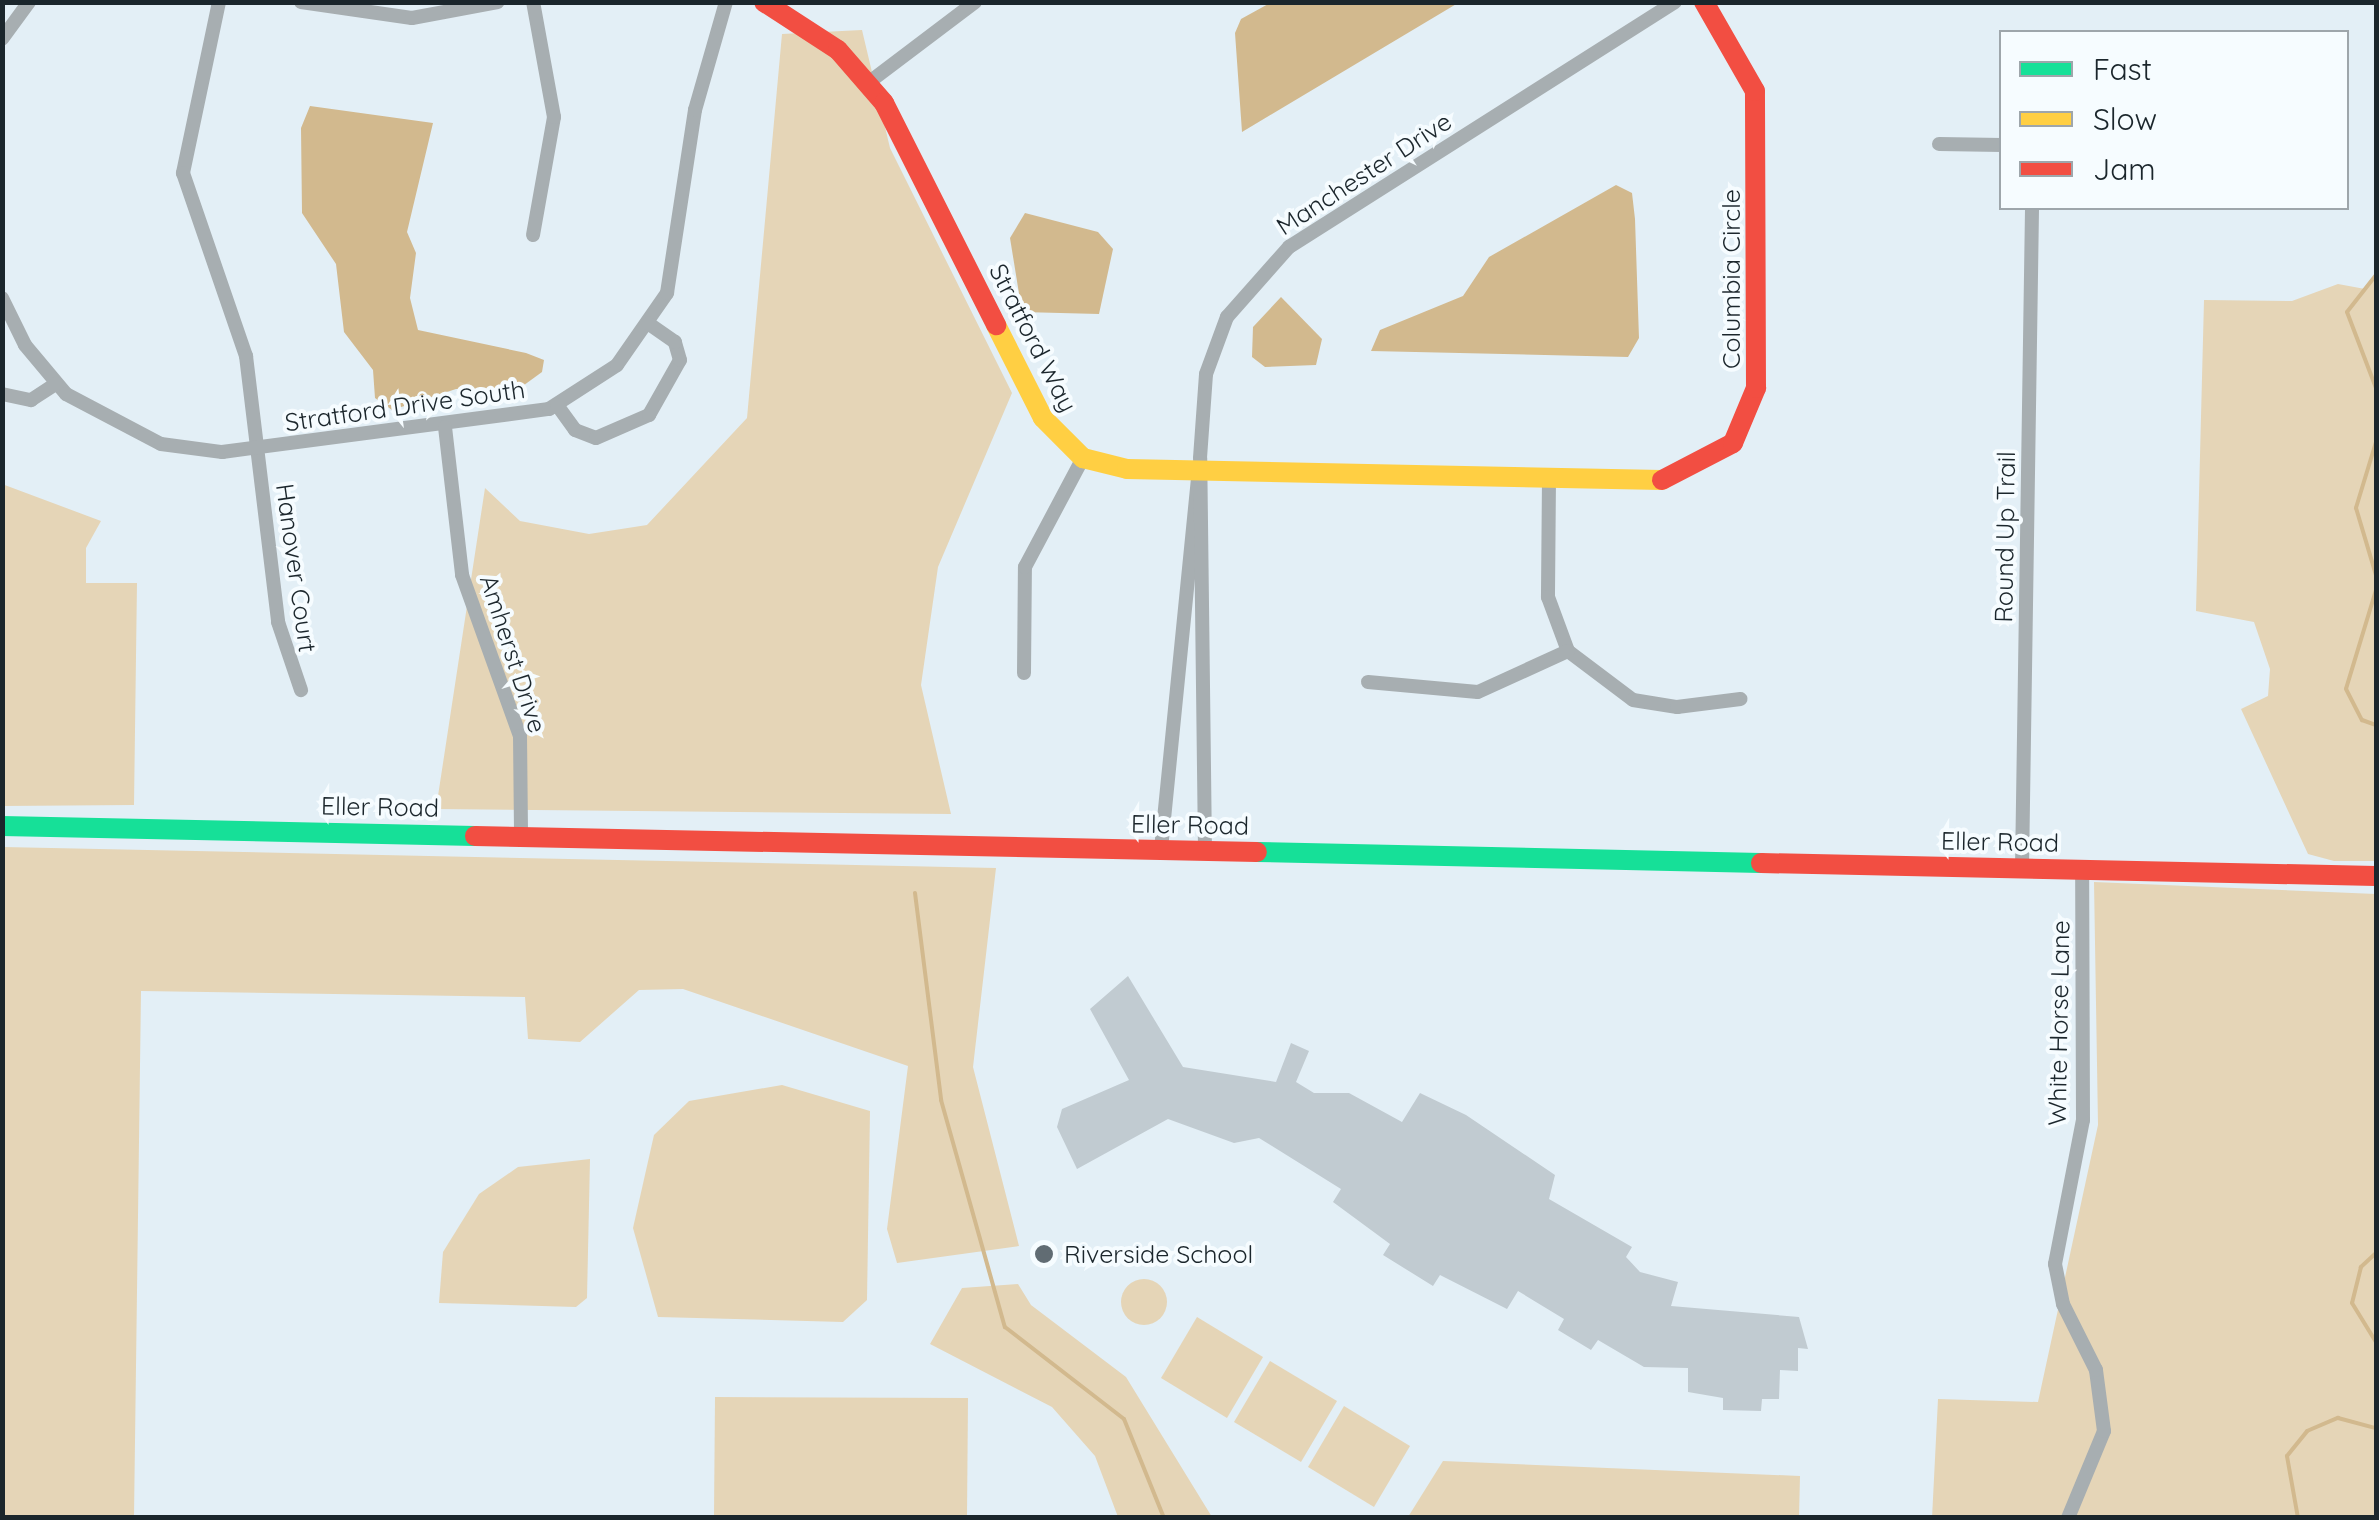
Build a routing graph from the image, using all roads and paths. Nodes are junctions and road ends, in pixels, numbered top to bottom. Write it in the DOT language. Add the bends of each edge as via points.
graph roads {
  1 [pos="219,2"];
  2 [pos="498,2"];
  3 [pos="533,2"];
  4 [pos="726,2"];
  5 [pos="764,2"];
  6 [pos="975,2"];
  7 [pos="1676,2"];
  8 [pos="1704,2"];
  9 [pos="305,3"];
  10 [pos="19,5"];
  11 [pos="446,8"];
  12 [pos="2,39"];
  13 [pos="868,82"];
  14 [pos="1939,144"];
  15 [pos="1999,145"];
  16 [pos="2032,210"];
  17 [pos="533,235"];
  18 [pos="3,303"];
  19 [pos="650,324"];
  20 [pos="56,384"];
  21 [pos="2,394"];
  22 [pos="558,405"];
  23 [pos="445,427"];
  24 [pos="257,448"];
  25 [pos="1083,458"];
  26 [pos="1200,470"];
  27 [pos="1550,478"];
  28 [pos="1568,651"];
  29 [pos="1024,673"];
  30 [pos="1368,682"];
  31 [pos="301,690"];
  32 [pos="1740,699"];
  33 [pos="2,826"];
  34 [pos="522,836"];
  35 [pos="1161,849"];
  36 [pos="1205,850"];
  37 [pos="2022,868"];
  38 [pos="2082,869"];
  39 [pos="2376,876"];
  40 [pos="2068,1518"];
  1 -- 24 [label="street, Hanover Court" via="183,173 192,218 238,326"];
  2 -- 11 [label="street"];
  3 -- 17 [label="street" via="554,117"];
  4 -- 19 [label="street, Stratford Drive South" via="694,110 678,262"];
  5 -- 13 [label="street, Stratford Way" via="814,31"];
  6 -- 13 [label="street"];
  7 -- 26 [label="street, Manchester Drive" via="1264,269 1210,357"];
  8 -- 27 [label="street, Columbia Circle" via="1755,91 1756,388 1749,416 1716,460 1668,480"];
  9 -- 11 [label="street" via="368,16"];
  10 -- 12 [label="street"];
  13 -- 25 [label="street, Stratford Way" via="1043,418"];
  14 -- 15 [label="street"];
  16 -- 37 [label="street, Round Up Trail"];
  18 -- 20 [label="street, Stratford Drive South"];
  19 -- 22 [label="street, Stratford Drive South" via="602,379"];
  19 -- 22 [label="street, Stratford Drive South" via="674,342 680,360 649,415 596,438 575,430"];
  20 -- 21 [label="street" via="32,400"];
  20 -- 24 [label="street, Stratford Drive South" via="104,422 162,444"];
  22 -- 23 [label="street, Stratford Drive South"];
  23 -- 24 [label="street, Stratford Drive South"];
  23 -- 34 [label="street, Amherst Drive" via="462,575 520,736"];
  24 -- 31 [label="street, Hanover Court" via="284,660"];
  25 -- 26 [label="street"];
  25 -- 29 [label="street" via="1025,567"];
  26 -- 27 [label="street"];
  26 -- 35 [label="street, Manchester Drive"];
  26 -- 36 [label="street, Manchester Drive"];
  27 -- 28 [label="street" via="1548,596"];
  28 -- 30 [label="street" via="1478,692"];
  28 -- 32 [label="street" via="1606,688 1644,703"];
  33 -- 34 [label="street, Eller Road"];
  34 -- 35 [label="street, Eller Road"];
  35 -- 36 [label="street, Eller Road"];
  36 -- 37 [label="street, Eller Road"];
  37 -- 38 [label="street, Eller Road"];
  38 -- 39 [label="street, Eller Road"];
  38 -- 40 [label="street, White Horse Lane" via="2084,1120 2055,1264 2062,1304 2096,1370 2104,1431"];
}
